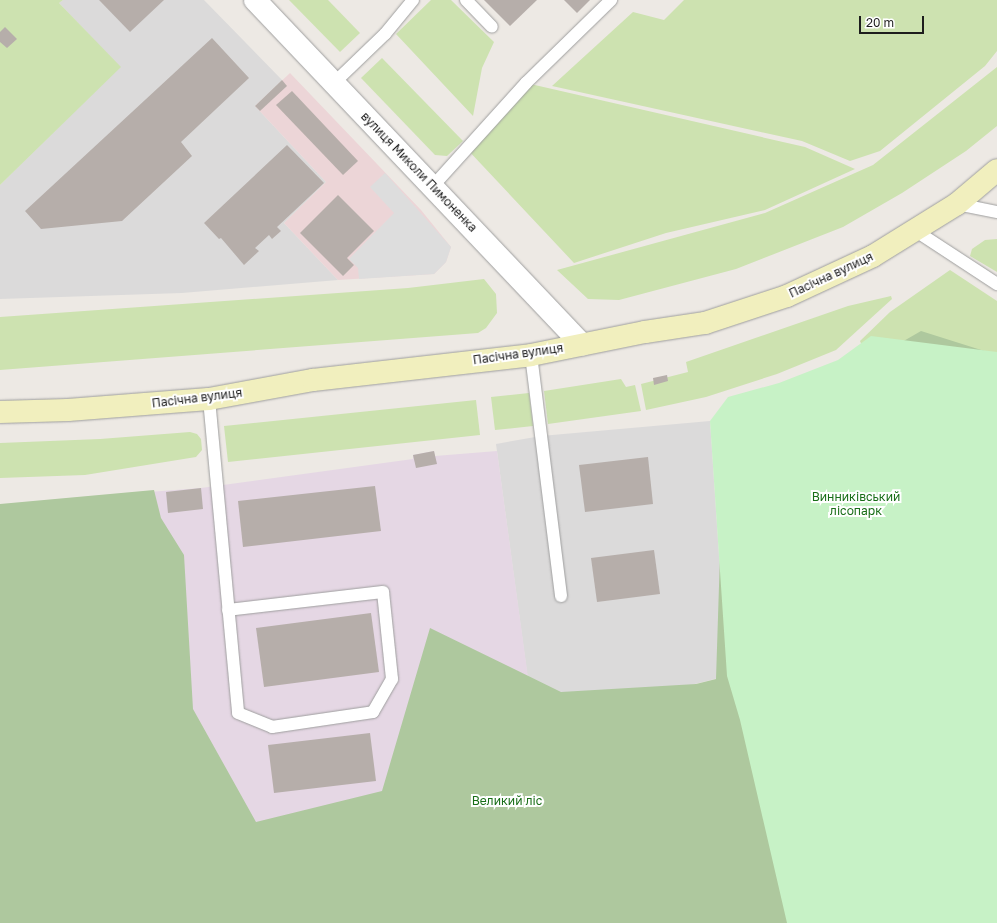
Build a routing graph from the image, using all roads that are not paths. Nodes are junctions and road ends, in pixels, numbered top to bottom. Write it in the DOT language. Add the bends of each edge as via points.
graph roads {
  1 [pos="255,0"];
  2 [pos="413,0"];
  3 [pos="466,0"];
  4 [pos="611,0"];
  5 [pos="492,27"];
  6 [pos="334,83"];
  7 [pos="997,170"];
  8 [pos="433,186"];
  9 [pos="957,204"];
  10 [pos="997,212"];
  11 [pos="916,231"];
  12 [pos="997,284"];
  13 [pos="582,344"];
  14 [pos="530,354"];
  15 [pos="209,399"];
  16 [pos="0,412"];
  17 [pos="561,596"];
  18 [pos="228,610"];
  1 -- 6 [label="street, вулиця Миколи Пимоненка"];
  2 -- 6 [label="lane" via="385,34"];
  3 -- 5 [label="lane"];
  4 -- 8 [label="lane" via="526,83"];
  6 -- 8 [label="street, вулиця Миколи Пимоненка"];
  7 -- 9 [label="main road, Пасічна вулиця"];
  8 -- 13 [label="street, вулиця Миколи Пимоненка"];
  9 -- 10 [label="lane"];
  9 -- 11 [label="main road, Пасічна вулиця"];
  11 -- 12 [label="lane"];
  11 -- 13 [label="main road, Пасічна вулиця" via="873,256 780,298 705,324"];
  13 -- 14 [label="main road, Пасічна вулиця"];
  14 -- 15 [label="main road, Пасічна вулиця" via="313,380"];
  14 -- 17 [label="lane"];
  15 -- 16 [label="main road, Пасічна вулиця" via="68,410"];
  15 -- 18 [label="lane"];
  18 -- 18 [label="lane" via="238,713 245,716 272,727 373,712 392,679 383,592"];
}
